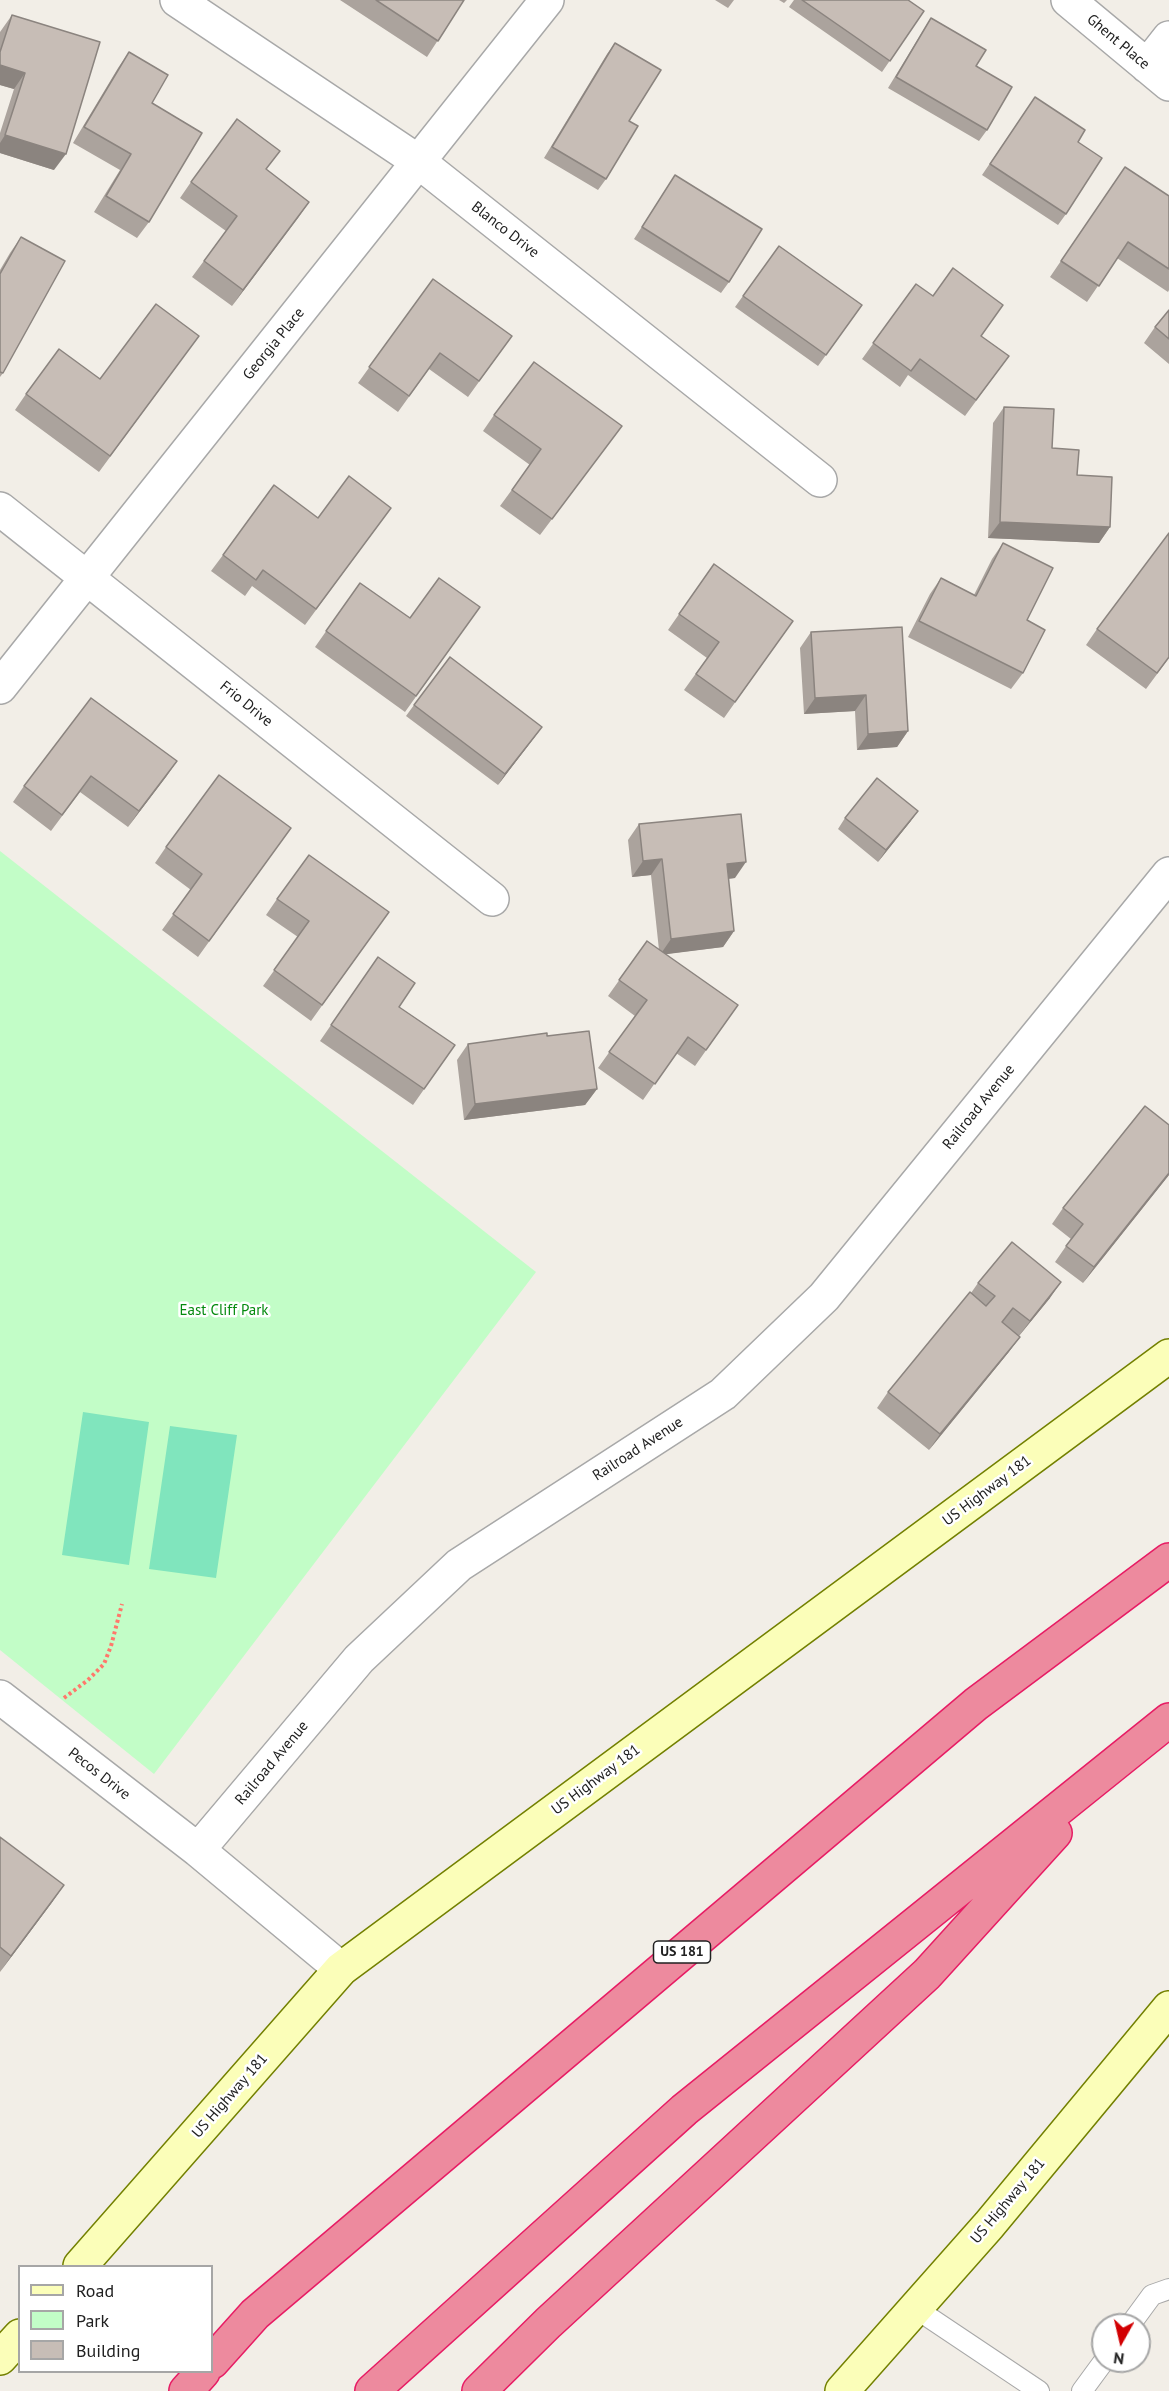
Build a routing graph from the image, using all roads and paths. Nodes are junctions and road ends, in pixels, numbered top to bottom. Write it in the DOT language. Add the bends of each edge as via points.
graph roads {
  1 [pos="177,0"];
  2 [pos="547,0"];
  3 [pos="1068,0"];
  4 [pos="1169,38"];
  5 [pos="1158,75"];
  6 [pos="419,162"];
  7 [pos="820,480"];
  8 [pos="0,509"];
  9 [pos="88,578"];
  10 [pos="0,687"];
  11 [pos="1169,874"];
  12 [pos="492,899"];
  13 [pos="1169,1356"];
  14 [pos="1169,1560"];
  15 [pos="122,1604"];
  16 [pos="0,1697"];
  17 [pos="1169,1720"];
  18 [pos="32,1721"];
  19 [pos="1125,1757"];
  20 [pos="198,1850"];
  21 [pos="341,1969"];
  22 [pos="1169,2008"];
  23 [pos="81,2265"];
  24 [pos="1169,2289"];
  25 [pos="915,2308"];
  26 [pos="1139,2313"];
  27 [pos="18,2338"];
  28 [pos="0,2358"];
  29 [pos="213,2361"];
  30 [pos="202,2373"];
  31 [pos="1095,2373"];
  32 [pos="186,2391"];
  33 [pos="372,2391"];
  34 [pos="479,2391"];
  35 [pos="842,2391"];
  36 [pos="1039,2391"];
  37 [pos="1082,2391"];
  1 -- 6 [label="street, Blanco Drive"];
  2 -- 6 [label="street, Georgia Place"];
  3 -- 5 [label="street, Ghent Place"];
  4 -- 5 [label="street"];
  6 -- 7 [label="street, Blanco Drive"];
  6 -- 9 [label="street, Georgia Place"];
  8 -- 9 [label="street, Frio Drive"];
  9 -- 10 [label="street, Georgia Place"];
  9 -- 12 [label="street, Frio Drive"];
  11 -- 20 [label="street, Railroad Avenue" via="824,1297 723,1394 459,1565 359,1659"];
  13 -- 21 [label="main road, US Highway 181"];
  14 -- 29 [label="highway, US 181" via="976,1704 255,2314"];
  15 -- 18 [label="path" via="104,1664"];
  16 -- 18 [label="street, Pecos Drive"];
  17 -- 19 [label="highway"];
  18 -- 20 [label="street, Pecos Drive"];
  19 -- 33 [label="highway" via="684,2110"];
  19 -- 34 [label="highway" via="927,1974"];
  20 -- 21 [label="street"];
  21 -- 23 [label="main road, US Highway 181"];
  22 -- 25 [label="main road, US Highway 181"];
  24 -- 26 [label="lane" via="1152,2295"];
  25 -- 35 [label="main road, US Highway 181"];
  25 -- 36 [label="lane"];
  27 -- 28 [label="main road"];
  30 -- 32 [label="highway"];
  31 -- 37 [label="lane"];
}
